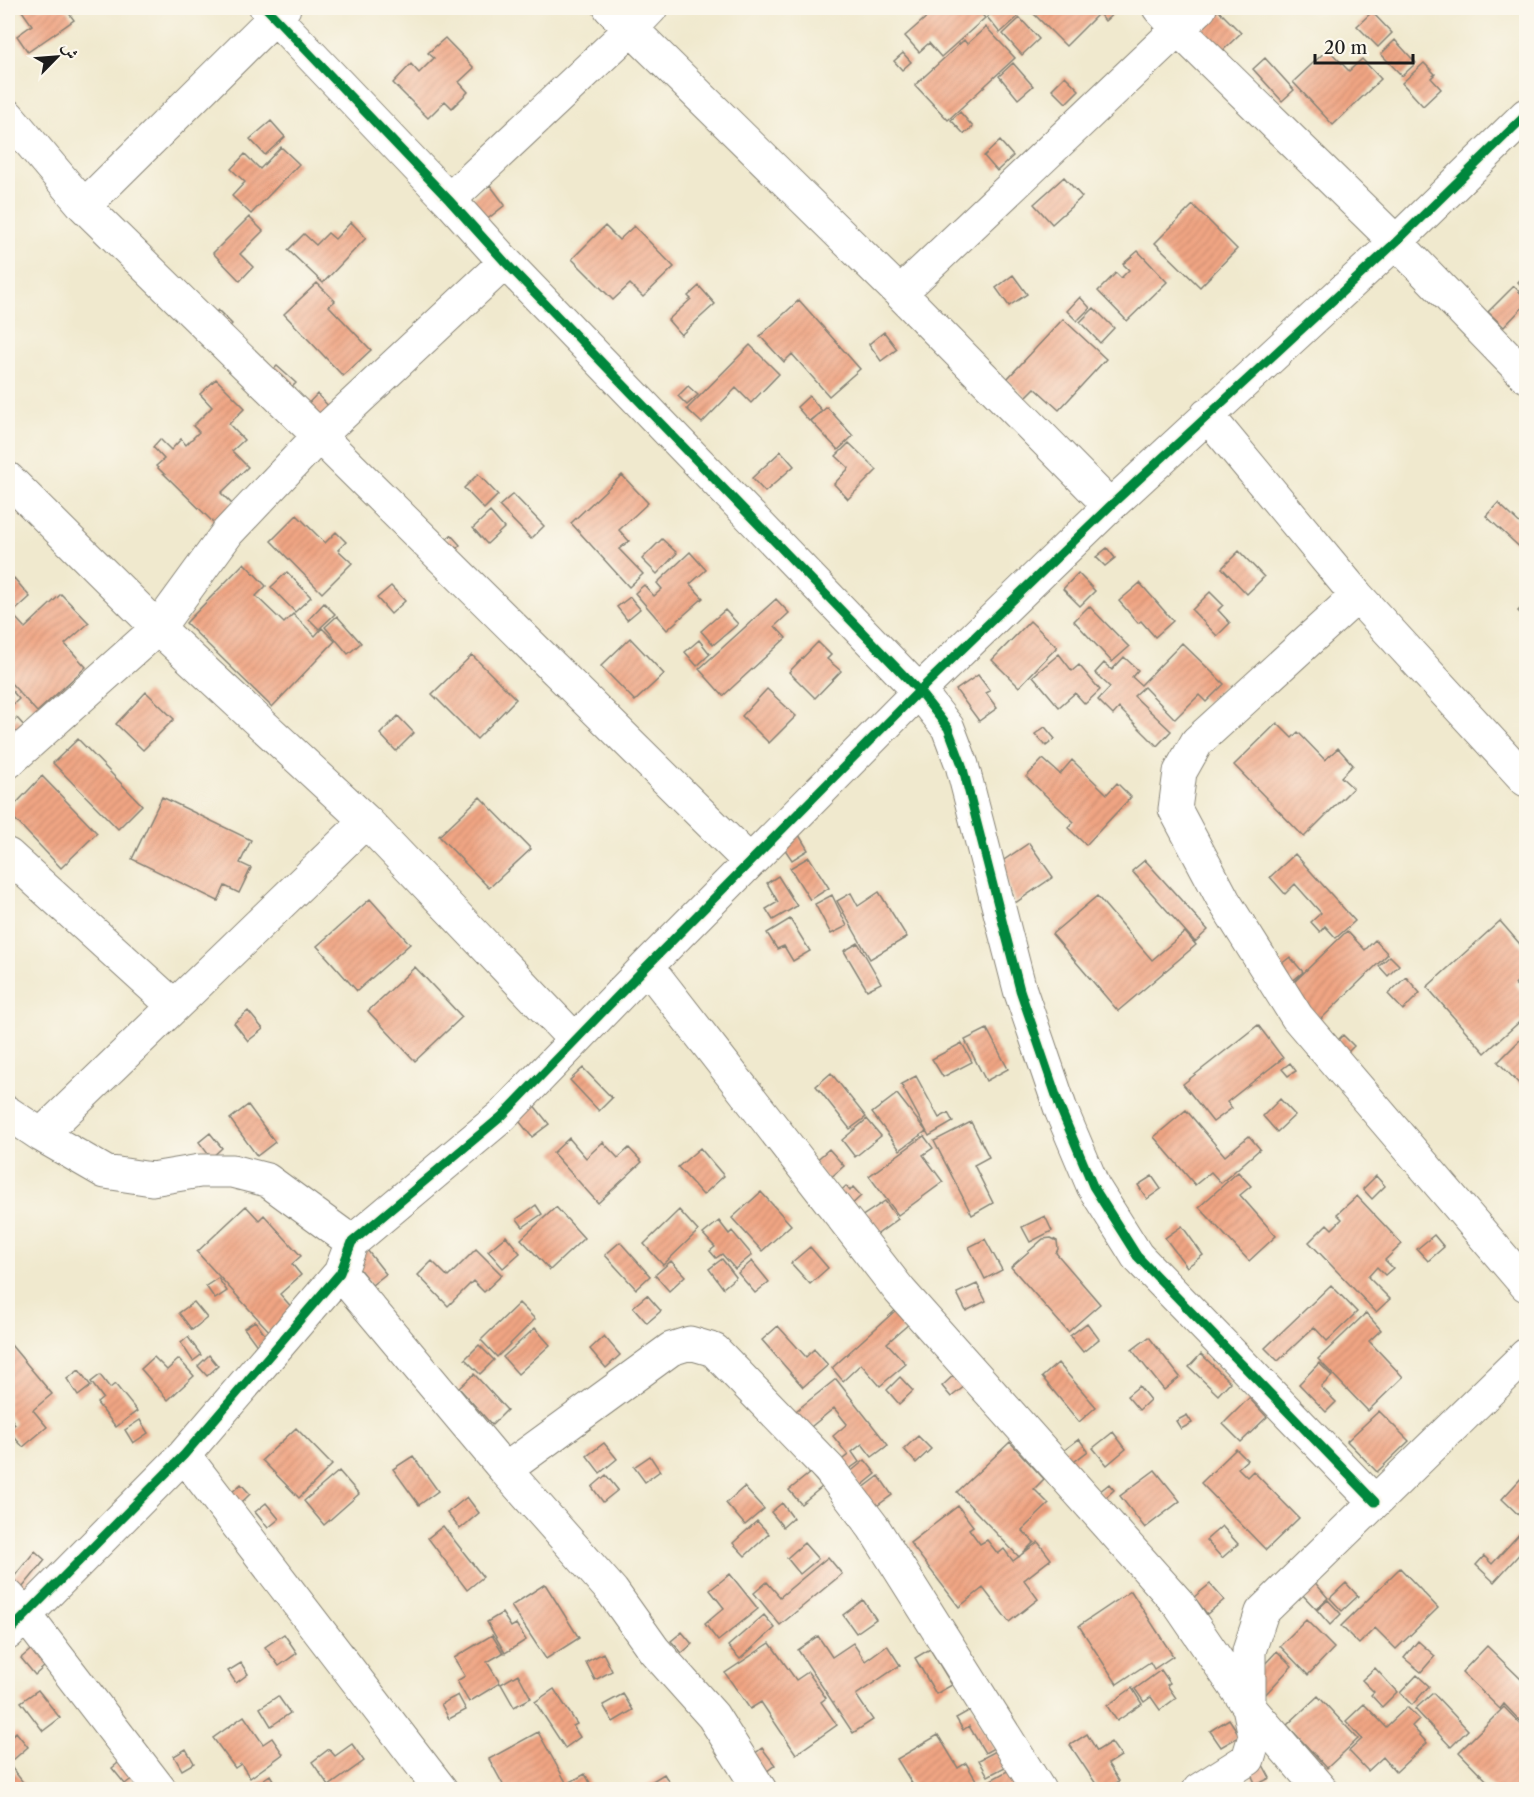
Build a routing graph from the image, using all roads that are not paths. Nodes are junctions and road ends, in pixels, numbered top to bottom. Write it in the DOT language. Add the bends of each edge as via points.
graph roads {
  1 [pos="275,11"];
  2 [pos="631,15"];
  3 [pos="1179,15"];
  4 [pos="1527,115"];
  5 [pos="8,116"];
  6 [pos="449,200"];
  7 [pos="84,206"];
  8 [pos="1396,242"];
  9 [pos="505,262"];
  10 [pos="900,293"];
  11 [pos="1527,375"];
  12 [pos="1207,415"];
  13 [pos="319,436"];
  14 [pos="8,479"];
  15 [pos="1110,506"];
  16 [pos="1358,596"];
  17 [pos="158,628"];
  18 [pos="919,691"];
  19 [pos="8,762"];
  20 [pos="1527,780"];
  21 [pos="366,820"];
  22 [pos="8,855"];
  23 [pos="750,862"];
  24 [pos="647,966"];
  25 [pos="174,1006"];
  26 [pos="575,1040"];
  27 [pos="8,1113"];
  28 [pos="41,1135"];
  29 [pos="352,1242"];
  30 [pos="339,1274"];
  31 [pos="1527,1284"];
  32 [pos="1527,1355"];
  33 [pos="184,1455"];
  34 [pos="505,1470"];
  35 [pos="1375,1502"];
  36 [pos="14,1615"];
  37 [pos="1249,1707"];
  38 [pos="160,1790"];
  39 [pos="441,1790"];
  40 [pos="760,1790"];
  41 [pos="1039,1790"];
  42 [pos="1198,1790"];
  43 [pos="1321,1790"];
  1 -- 6 [label="street"];
  1 -- 7 [label="street"];
  2 -- 6 [label="street"];
  2 -- 10 [label="street"];
  3 -- 8 [label="street"];
  3 -- 10 [label="street"];
  4 -- 8 [label="street"];
  5 -- 7 [label="street"];
  6 -- 9 [label="street"];
  7 -- 13 [label="street"];
  8 -- 11 [label="street"];
  8 -- 12 [label="street"];
  9 -- 13 [label="street"];
  9 -- 18 [label="street"];
  10 -- 15 [label="street"];
  12 -- 15 [label="street"];
  12 -- 16 [label="street"];
  13 -- 17 [label="street" via="228,532"];
  13 -- 23 [label="street"];
  14 -- 17 [label="street"];
  15 -- 18 [label="street"];
  16 -- 20 [label="street"];
  16 -- 31 [label="street" via="1197,742 1179,772 1175,809 1224,901 1297,1017"];
  17 -- 19 [label="street"];
  17 -- 21 [label="street"];
  18 -- 23 [label="street"];
  18 -- 35 [label="street" via="948,728 962,765 1020,990 1061,1110 1093,1186 1137,1256"];
  21 -- 25 [label="street"];
  21 -- 26 [label="street"];
  22 -- 25 [label="street"];
  23 -- 24 [label="street"];
  24 -- 26 [label="street"];
  24 -- 37 [label="street" via="900,1291 1178,1603"];
  25 -- 28 [label="street"];
  26 -- 29 [label="street" via="502,1116"];
  27 -- 28 [label="street"];
  28 -- 29 [label="street" via="105,1172 152,1179 200,1171 232,1171 267,1180"];
  29 -- 30 [label="street"];
  30 -- 33 [label="street"];
  30 -- 34 [label="street"];
  32 -- 35 [label="street"];
  33 -- 36 [label="street"];
  33 -- 39 [label="street"];
  34 -- 40 [label="street" via="612,1591 654,1650 713,1716"];
  34 -- 41 [label="street" via="671,1349 690,1343 714,1350 829,1469 873,1527"];
  35 -- 37 [label="street" via="1262,1612 1249,1651"];
  36 -- 38 [label="street"];
  37 -- 42 [label="street" via="1255,1736 1248,1759"];
  37 -- 43 [label="street"];
}
